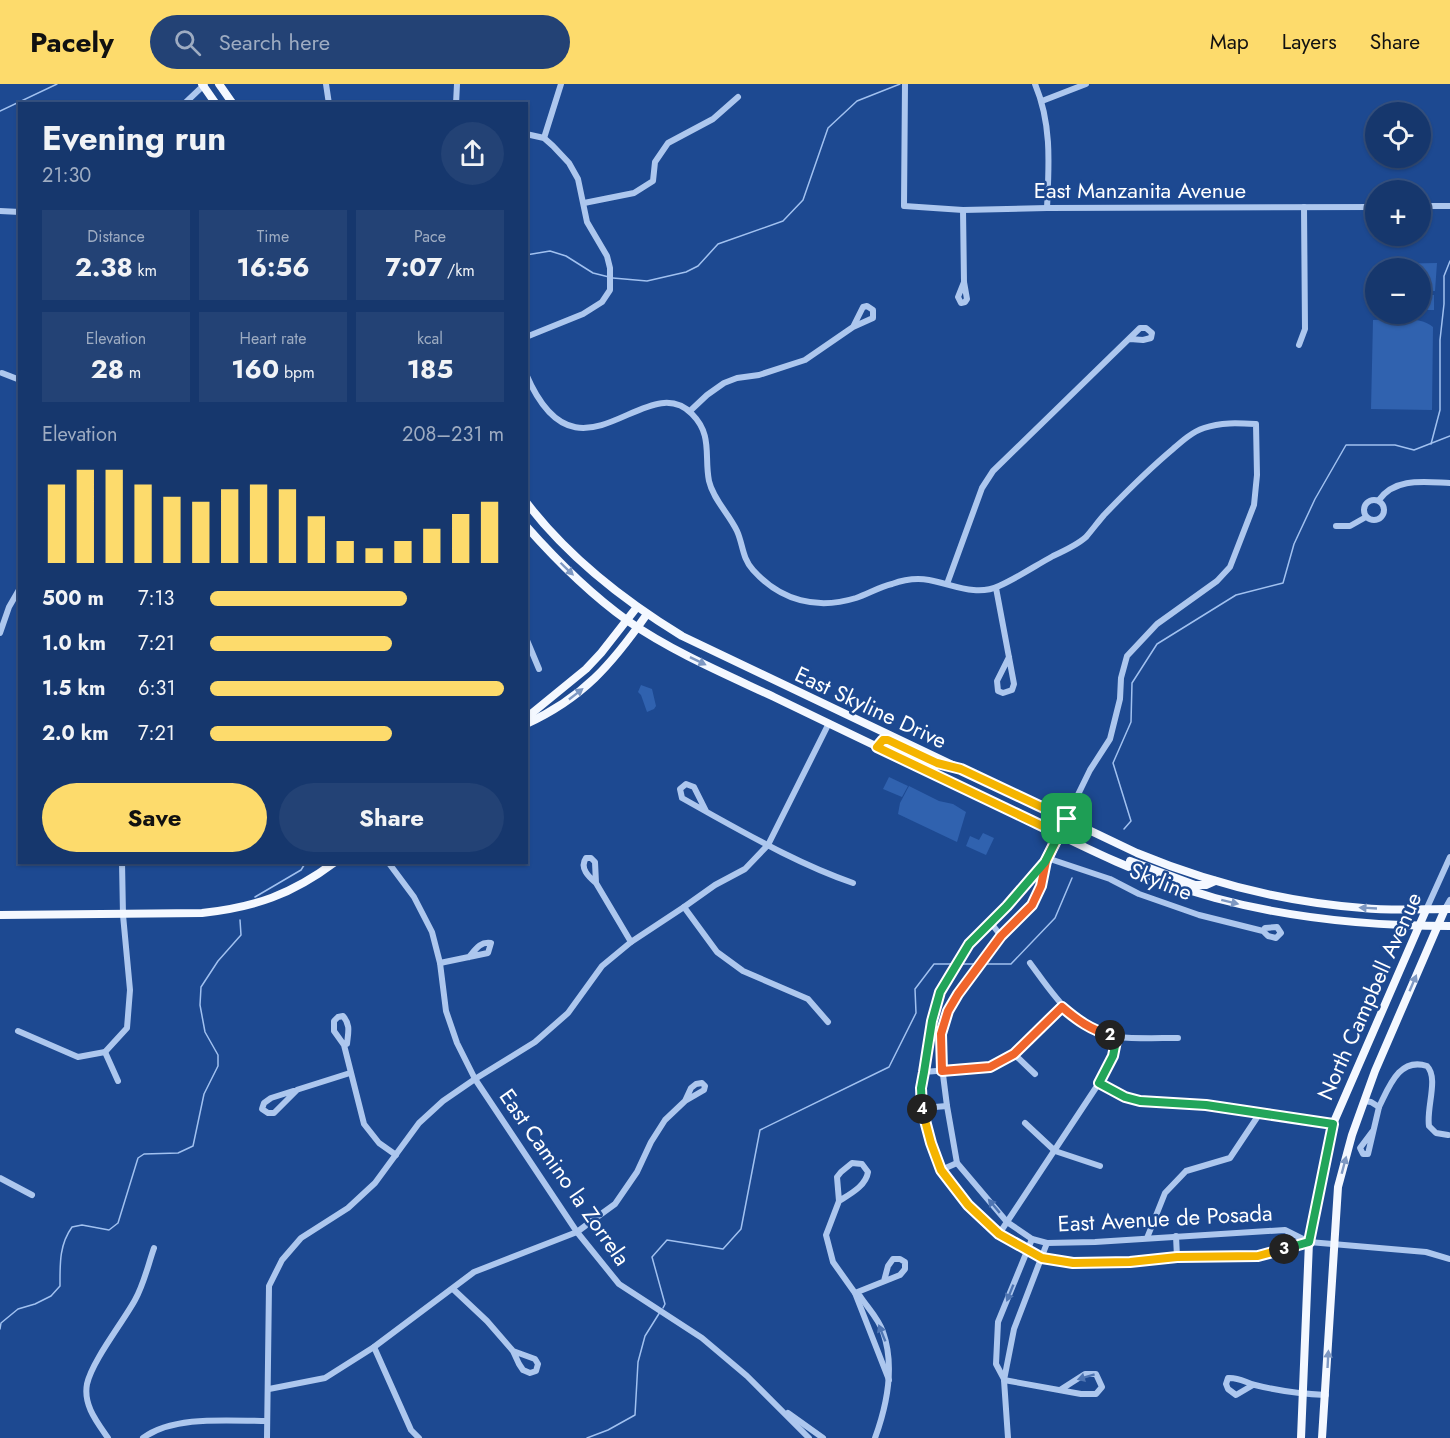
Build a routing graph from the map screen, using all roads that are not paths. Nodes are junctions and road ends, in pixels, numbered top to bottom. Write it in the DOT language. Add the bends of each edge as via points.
graph roads {
  1 [pos="219,84"];
  2 [pos="326,84"];
  3 [pos="457,84"];
  4 [pos="561,84"];
  5 [pos="906,84"];
  6 [pos="1035,84"];
  7 [pos="1086,84"];
  8 [pos="203,85"];
  9 [pos="738,96"];
  10 [pos="1042,101"];
  11 [pos="186,102"];
  12 [pos="215,102"];
  13 [pos="232,102"];
  14 [pos="329,102"];
  15 [pos="456,102"];
  16 [pos="528,135"];
  17 [pos="544,138"];
  18 [pos="584,202"];
  19 [pos="1431,206"];
  20 [pos="1450,206"];
  21 [pos="1304,207"];
  22 [pos="1365,207"];
  23 [pos="1047,208"];
  24 [pos="963,210"];
  25 [pos="0,211"];
  26 [pos="18,212"];
  27 [pos="964,282"];
  28 [pos="853,327"];
  29 [pos="528,336"];
  30 [pos="1130,339"];
  31 [pos="1299,345"];
  32 [pos="2,373"];
  33 [pos="528,378"];
  34 [pos="18,379"];
  35 [pos="690,411"];
  36 [pos="1450,483"];
  37 [pos="1379,500"];
  38 [pos="528,504"];
  39 [pos="1366,517"];
  40 [pos="1336,526"];
  41 [pos="528,528"];
  42 [pos="947,584"];
  43 [pos="996,588"];
  44 [pos="18,591"];
  45 [pos="637,607"];
  46 [pos="647,614"];
  47 [pos="627,620"];
  48 [pos="638,627"];
  49 [pos="0,633"];
  50 [pos="528,643"];
  51 [pos="1009,657"];
  52 [pos="539,669"];
  53 [pos="528,716"];
  54 [pos="528,723"];
  55 [pos="829,723"];
  56 [pos="877,747"];
  57 [pos="961,769"];
  58 [pos="706,811"];
  59 [pos="1067,819"];
  60 [pos="1059,834"];
  61 [pos="768,845"];
  62 [pos="1097,852"];
  63 [pos="1450,857"];
  64 [pos="1046,860"];
  65 [pos="122,864"];
  66 [pos="332,864"];
  67 [pos="389,864"];
  68 [pos="1215,881"];
  69 [pos="596,883"];
  70 [pos="853,883"];
  71 [pos="1450,900"];
  72 [pos="684,907"];
  73 [pos="1448,909"];
  74 [pos="1426,910"];
  75 [pos="0,915"];
  76 [pos="123,915"];
  77 [pos="991,922"];
  78 [pos="1419,926"];
  79 [pos="1437,926"];
  80 [pos="1450,926"];
  81 [pos="1263,931"];
  82 [pos="1001,936"];
  83 [pos="631,942"];
  84 [pos="469,957"];
  85 [pos="440,963"];
  86 [pos="1030,963"];
  87 [pos="1062,1007"];
  88 [pos="828,1022"];
  89 [pos="18,1031"];
  90 [pos="1117,1036"];
  91 [pos="1178,1038"];
  92 [pos="344,1046"];
  93 [pos="105,1052"];
  94 [pos="1014,1054"];
  95 [pos="942,1071"];
  96 [pos="924,1072"];
  97 [pos="350,1073"];
  98 [pos="1035,1074"];
  99 [pos="475,1079"];
  100 [pos="118,1081"];
  101 [pos="1099,1083"];
  102 [pos="297,1090"];
  103 [pos="685,1101"];
  104 [pos="1364,1101"];
  105 [pos="947,1106"];
  106 [pos="1379,1107"];
  107 [pos="922,1108"];
  108 [pos="1260,1113"];
  109 [pos="1025,1123"];
  110 [pos="1333,1124"];
  111 [pos="1372,1132"];
  112 [pos="1450,1136"];
  113 [pos="1055,1150"];
  114 [pos="396,1155"];
  115 [pos="957,1163"];
  116 [pos="1100,1166"];
  117 [pos="941,1170"];
  118 [pos="0,1178"];
  119 [pos="32,1195"];
  120 [pos="839,1201"];
  121 [pos="1007,1222"];
  122 [pos="577,1232"];
  123 [pos="999,1234"];
  124 [pos="1176,1236"];
  125 [pos="1147,1238"];
  126 [pos="1032,1239"];
  127 [pos="1309,1242"];
  128 [pos="1047,1243"];
  129 [pos="1335,1244"];
  130 [pos="154,1248"];
  131 [pos="1027,1250"];
  132 [pos="1177,1257"];
  133 [pos="1042,1258"];
  134 [pos="1450,1259"];
  135 [pos="884,1281"];
  136 [pos="453,1288"];
  137 [pos="855,1293"];
  138 [pos="374,1347"];
  139 [pos="513,1351"];
  140 [pos="889,1380"];
  141 [pos="1004,1380"];
  142 [pos="1253,1385"];
  143 [pos="269,1389"];
  144 [pos="1060,1390"];
  145 [pos="1303,1394"];
  146 [pos="1326,1395"];
  147 [pos="782,1411"];
  148 [pos="267,1421"];
  149 [pos="108,1438"];
  150 [pos="143,1438"];
  151 [pos="267,1438"];
  152 [pos="419,1438"];
  153 [pos="809,1438"];
  154 [pos="823,1438"];
  155 [pos="875,1438"];
  156 [pos="1008,1438"];
  157 [pos="1301,1438"];
  158 [pos="1322,1438"];
  1 -- 13 [label="main road"];
  2 -- 14 [label="street"];
  3 -- 15 [label="street"];
  4 -- 17 [label="street"];
  5 -- 24 [label="street, East Manzanita Avenue" via="904,206"];
  6 -- 10 [label="street"];
  7 -- 10 [label="street"];
  8 -- 11 [label="street"];
  8 -- 12 [label="main road"];
  9 -- 18 [label="street" via="713,119 668,143 655,162 653,182 634,193"];
  10 -- 23 [label="street" via="1050,162"];
  16 -- 17 [label="street"];
  17 -- 18 [label="street" via="569,163"];
  18 -- 29 [label="street" via="587,222 609,262 610,290 602,302 583,314"];
  19 -- 20 [label="street"];
  21 -- 22 [label="street, East Manzanita Avenue"];
  21 -- 23 [label="street, East Manzanita Avenue"];
  21 -- 31 [label="street" via="1305,329"];
  23 -- 24 [label="street, East Manzanita Avenue"];
  24 -- 27 [label="street"];
  25 -- 26 [label="street"];
  28 -- 35 [label="street" via="805,360 724,383"];
  30 -- 42 [label="street" via="993,471 982,488"];
  32 -- 34 [label="street"];
  33 -- 35 [label="street" via="548,411 574,427 604,425 658,404 677,405"];
  35 -- 42 [label="street" via="705,435 710,484 738,533 744,557 777,591 802,601 828,604 908,580"];
  36 -- 37 [label="street" via="1403,483 1385,490"];
  37 -- 39 [label="street" via="1366,503"];
  37 -- 39 [label="street" via="1384,505 1383,515 1375,520"];
  38 -- 45 [label="main road, East Skyline Drive" via="584,564"];
  39 -- 40 [label="street" via="1350,526"];
  41 -- 47 [label="main road, East Skyline Drive, one-way" via="566,568"];
  42 -- 43 [label="street" via="961,590"];
  43 -- 51 [label="street"];
  43 -- 59 [label="street, East Avenue de Posada" via="1084,538 1144,473 1189,435 1221,423 1256,424 1254,505 1230,567 1158,624 1128,656 1120,678 1120,699 1110,739"];
  44 -- 49 [label="street"];
  45 -- 46 [label="main road, East Skyline Drive"];
  45 -- 47 [label="main road"];
  46 -- 48 [label="main road"];
  46 -- 57 [label="main road, East Skyline Drive" via="682,636"];
  47 -- 48 [label="main road, East Skyline Drive"];
  47 -- 53 [label="main road" via="586,669"];
  54 -- 48 [label="main road, one-way" via="554,711 583,689"];
  48 -- 55 [label="main road, East Skyline Drive, one-way" via="674,649"];
  50 -- 52 [label="street"];
  51 -- 51 [label="street" via="997,681 998,691 1003,693 1012,690 1014,684"];
  55 -- 56 [label="main road, East Skyline Drive"];
  55 -- 61 [label="street"];
  56 -- 57 [label="main road" via="888,740 937,763"];
  56 -- 60 [label="main road, East Skyline Drive"];
  57 -- 59 [label="main road, East Skyline Drive"];
  58 -- 58 [label="street" via="693,787 686,784 680,789 682,798"];
  58 -- 61 [label="street"];
  59 -- 60 [label="street, East Avenue de Posada"];
  59 -- 68 [label="main road, East Skyline Drive" via="1161,863"];
  60 -- 62 [label="main road, East Skyline Drive"];
  60 -- 64 [label="street, East Avenue de Posada"];
  61 -- 70 [label="street" via="820,872"];
  61 -- 72 [label="street" via="745,869"];
  62 -- 68 [label="main road" via="1195,885"];
  62 -- 78 [label="main road, East Skyline Drive, one-way" via="1177,885 1254,908 1327,921"];
  63 -- 74 [label="street, North Campbell Avenue"];
  64 -- 77 [label="street, East Avenue de Posada"];
  64 -- 81 [label="street, Skyline" via="1110,879 1139,894 1199,915"];
  64 -- 82 [label="street, East Avenue de Posada" via="1032,905"];
  65 -- 76 [label="street"];
  66 -- 76 [label="main road" via="290,891 252,906 202,913"];
  67 -- 85 [label="street, East Camino la Zorrela" via="432,932"];
  74 -- 68 [label="main road, East Skyline Drive, one-way" via="1307,902"];
  69 -- 83 [label="street"];
  71 -- 73 [label="street, North Campbell Avenue"];
  72 -- 83 [label="street"];
  72 -- 88 [label="street" via="717,952 743,971 808,999"];
  73 -- 74 [label="main road, East Skyline Drive"];
  73 -- 79 [label="main road, North Campbell Avenue"];
  74 -- 78 [label="main road, North Campbell Avenue"];
  75 -- 76 [label="main road"];
  76 -- 93 [label="street" via="130,990 127,1028"];
  77 -- 82 [label="street"];
  77 -- 96 [label="street, East Avenue de Posada" via="969,944 940,992"];
  78 -- 79 [label="main road, East Skyline Drive"];
  78 -- 110 [label="main road, North Campbell Avenue"];
  79 -- 80 [label="main road, East Skyline Drive"];
  104 -- 79 [label="main road, North Campbell Avenue, one-way"];
  82 -- 95 [label="street, East Avenue de Posada" via="948,1011 941,1034"];
  83 -- 99 [label="street" via="603,966 568,1013 535,1042"];
  84 -- 85 [label="street"];
  85 -- 99 [label="street, East Camino la Zorrela" via="446,1011"];
  86 -- 87 [label="street"];
  87 -- 90 [label="street" via="1098,1032"];
  87 -- 94 [label="street"];
  89 -- 93 [label="street" via="78,1057"];
  90 -- 91 [label="street"];
  90 -- 101 [label="street" via="1113,1056"];
  92 -- 97 [label="street"];
  93 -- 100 [label="street"];
  94 -- 95 [label="street" via="990,1067"];
  94 -- 98 [label="street"];
  95 -- 96 [label="street"];
  95 -- 105 [label="street, East Avenue de Posada"];
  96 -- 107 [label="street, East Avenue de Posada"];
  97 -- 102 [label="street"];
  97 -- 114 [label="street" via="364,1124 379,1143"];
  99 -- 114 [label="street" via="419,1123"];
  99 -- 122 [label="street, East Camino la Zorrela"];
  101 -- 108 [label="street" via="1140,1101"];
  101 -- 113 [label="street"];
  102 -- 102 [label="street" via="274,1113 262,1109 271,1098"];
  103 -- 122 [label="street" via="661,1127 615,1204"];
  104 -- 106 [label="street"];
  129 -- 104 [label="main road, North Campbell Avenue, one-way" via="1338,1187"];
  105 -- 107 [label="street"];
  105 -- 115 [label="street, East Avenue de Posada"];
  106 -- 111 [label="street"];
  106 -- 112 [label="street" via="1399,1071 1409,1065 1427,1066 1433,1076 1430,1126 1436,1133"];
  107 -- 117 [label="street, East Avenue de Posada"];
  108 -- 110 [label="street"];
  108 -- 125 [label="street" via="1230,1158 1186,1172 1165,1193"];
  109 -- 113 [label="street"];
  110 -- 127 [label="main road, North Campbell Avenue"];
  113 -- 116 [label="street"];
  113 -- 121 [label="street"];
  114 -- 143 [label="street" via="348,1208 301,1238 282,1260 269,1286"];
  115 -- 117 [label="street"];
  121 -- 115 [label="street, East Avenue de Posada, one-way"];
  117 -- 123 [label="street, East Avenue de Posada" via="968,1205"];
  118 -- 119 [label="street"];
  120 -- 120 [label="street" via="867,1178 862,1164 852,1164 837,1177"];
  120 -- 137 [label="street" via="826,1235 833,1262"];
  121 -- 123 [label="street"];
  121 -- 126 [label="street, East Avenue de Posada"];
  122 -- 136 [label="street" via="474,1272"];
  122 -- 147 [label="street, East Camino la Zorrela" via="620,1284 702,1338"];
  123 -- 131 [label="street, East Avenue de Posada"];
  124 -- 125 [label="street, East Avenue de Posada"];
  124 -- 127 [label="street, East Avenue de Posada" via="1285,1230"];
  124 -- 132 [label="street"];
  125 -- 128 [label="street, East Avenue de Posada"];
  126 -- 128 [label="street, East Avenue de Posada"];
  126 -- 131 [label="street"];
  127 -- 129 [label="street, East Avenue de Posada"];
  127 -- 132 [label="street, East Avenue de Posada" via="1258,1256"];
  127 -- 145 [label="main road, North Campbell Avenue"];
  128 -- 133 [label="street"];
  129 -- 134 [label="street, East Avenue de Posada" via="1426,1252"];
  146 -- 129 [label="main road, North Campbell Avenue, one-way"];
  130 -- 149 [label="street" via="136,1299 87,1384 90,1410"];
  131 -- 133 [label="street, East Avenue de Posada"];
  131 -- 141 [label="street, one-way" via="998,1322 996,1364"];
  132 -- 133 [label="street, East Avenue de Posada" via="1073,1263"];
  133 -- 141 [label="street" via="1014,1328"];
  135 -- 137 [label="street"];
  136 -- 138 [label="street"];
  136 -- 139 [label="street"];
  137 -- 140 [label="street"];
  140 -- 137 [label="street, one-way" via="883,1330"];
  138 -- 143 [label="street" via="325,1378"];
  138 -- 152 [label="street" via="411,1430"];
  140 -- 155 [label="street"];
  141 -- 144 [label="street"];
  141 -- 156 [label="street"];
  142 -- 145 [label="street"];
  143 -- 148 [label="street"];
  144 -- 144 [label="street, one-way" via="1096,1394 1102,1387 1096,1374 1085,1374"];
  145 -- 146 [label="street"];
  145 -- 157 [label="main road, North Campbell Avenue"];
  146 -- 158 [label="main road, North Campbell Avenue"];
  147 -- 153 [label="street, East Camino la Zorrela"];
  147 -- 154 [label="street, East Camino la Zorrela"];
  148 -- 150 [label="street" via="171,1425"];
  148 -- 151 [label="street"];
}
